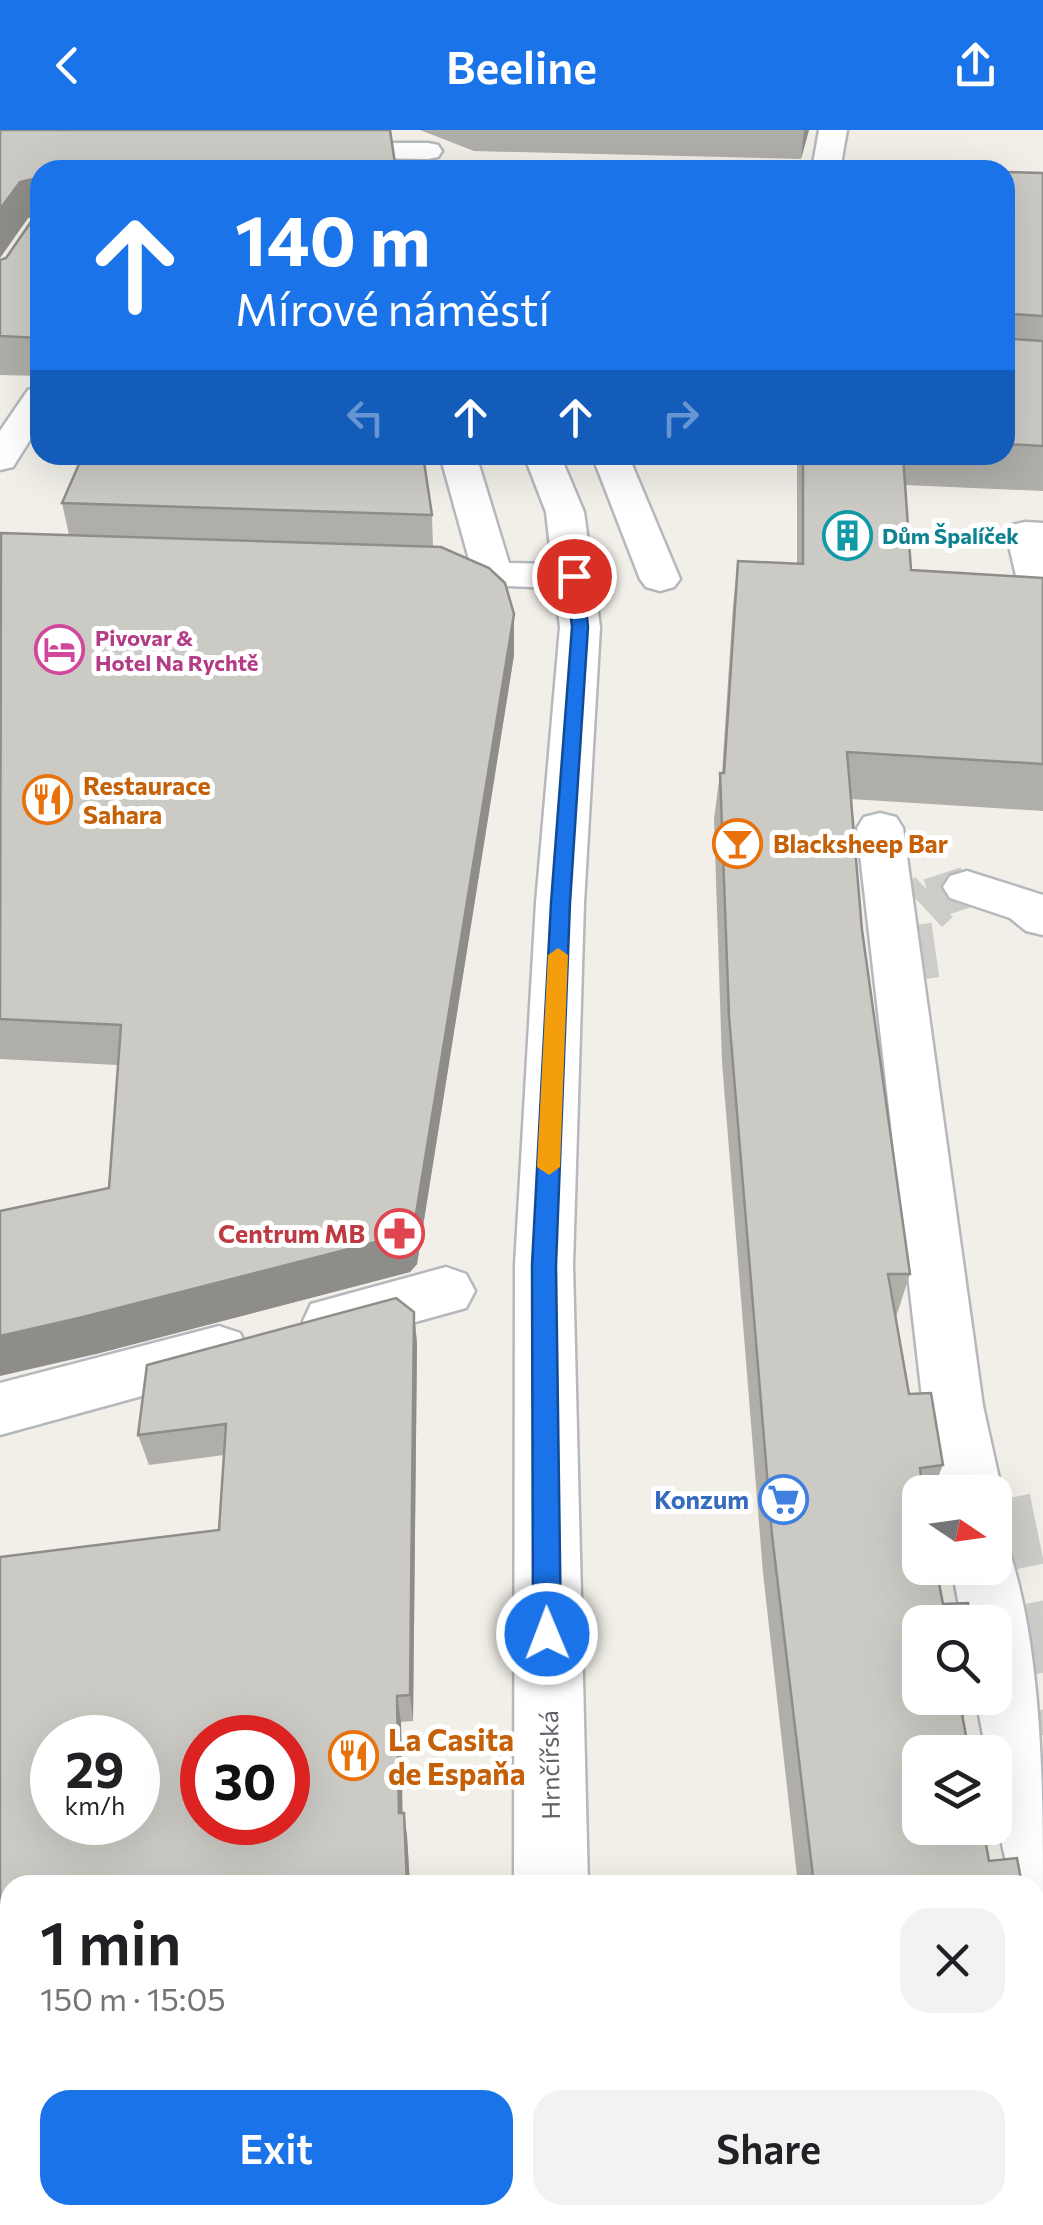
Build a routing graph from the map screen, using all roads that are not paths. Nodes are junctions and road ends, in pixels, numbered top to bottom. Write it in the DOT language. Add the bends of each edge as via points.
graph roads {
  1 [pos="833,130"];
  2 [pos="286,151"];
  3 [pos="420,157"];
  4 [pos="828,160"];
  5 [pos="0,389"];
  6 [pos="30,393"];
  7 [pos="30,410"];
  8 [pos="0,460"];
  9 [pos="461,465"];
  10 [pos="546,465"];
  11 [pos="614,465"];
  12 [pos="1043,534"];
  13 [pos="490,565"];
  14 [pos="380,572"];
  15 [pos="574,576"];
  16 [pos="660,579"];
  17 [pos="1043,580"];
  18 [pos="880,828"];
  19 [pos="967,887"];
  20 [pos="1043,919"];
  21 [pos="446,1291"];
  22 [pos="0,1409"];
  23 [pos="967,1475"];
  24 [pos="988,1585"];
  25 [pos="1043,1866"];
  26 [pos="551,1875"];
  1 -- 4 [label="street"];
  2 -- 3 [label="street"];
  5 -- 6 [label="street"];
  7 -- 8 [label="street"];
  9 -- 13 [label="street"];
  10 -- 15 [label="street, Hrnčířská" via="566,512"];
  11 -- 16 [label="street"];
  12 -- 17 [label="street" via="1026,533"];
  14 -- 15 [label="street"];
  15 -- 26 [label="street, Hrnčířská" via="580,627 544,1265"];
  18 -- 23 [label="street"];
  19 -- 20 [label="street"];
  21 -- 22 [label="street"];
  24 -- 25 [label="street"];
}
